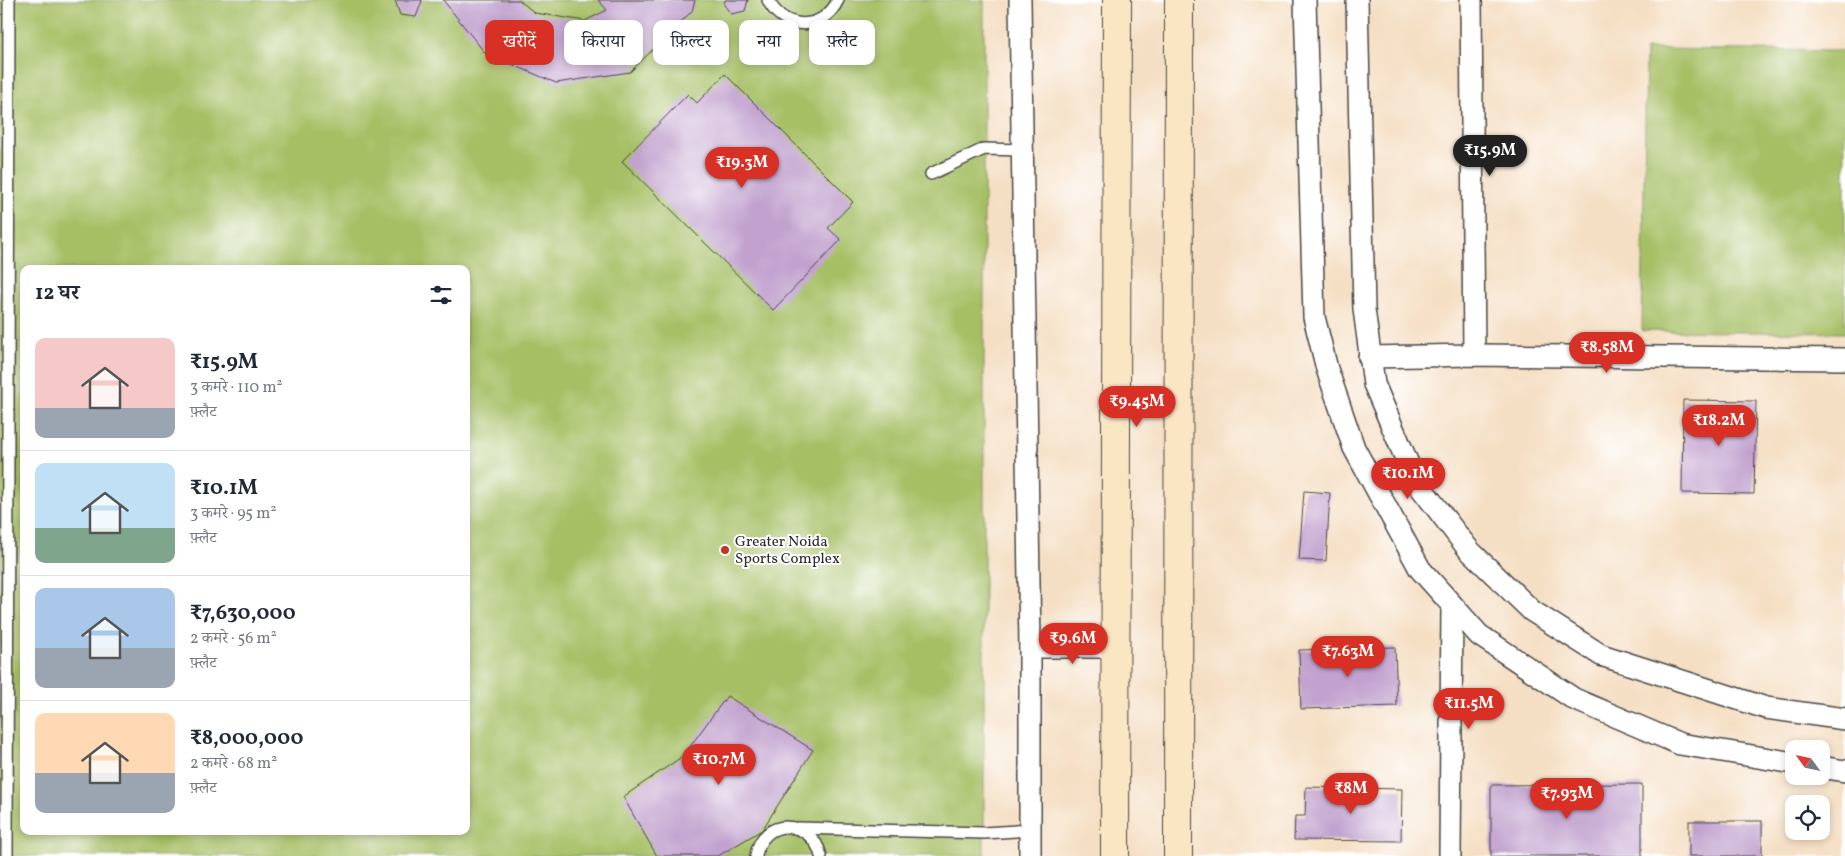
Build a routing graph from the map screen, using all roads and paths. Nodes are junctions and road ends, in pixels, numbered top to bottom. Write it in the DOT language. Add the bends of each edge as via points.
graph roads {
  1 [pos="9,0"];
  2 [pos="768,0"];
  3 [pos="838,0"];
  4 [pos="1020,0"];
  5 [pos="1117,0"];
  6 [pos="1179,0"];
  7 [pos="1305,0"];
  8 [pos="1357,0"];
  9 [pos="1471,0"];
  10 [pos="1023,150"];
  11 [pos="931,174"];
  12 [pos="1474,355"];
  13 [pos="1369,357"];
  14 [pos="1845,359"];
  15 [pos="1452,605"];
  16 [pos="1030,647"];
  17 [pos="1116,647"];
  18 [pos="1845,719"];
  19 [pos="1785,762"];
  20 [pos="1830,768"];
  21 [pos="1845,771"];
  22 [pos="798,828"];
  23 [pos="1030,830"];
  24 [pos="7,856"];
  25 [pos="756,856"];
  26 [pos="821,856"];
  27 [pos="1030,856"];
  28 [pos="1115,856"];
  29 [pos="1178,856"];
  30 [pos="1450,856"];
  1 -- 24 [label="lane"];
  2 -- 3 [label="lane" via="782,18 794,24 807,24 820,21 831,13"];
  4 -- 10 [label="street"];
  5 -- 17 [label="street"];
  6 -- 29 [label="street"];
  7 -- 15 [label="street" via="1314,317 1327,370 1359,456 1420,569"];
  8 -- 13 [label="street" via="1364,309"];
  9 -- 12 [label="street"];
  10 -- 11 [label="lane" via="984,149"];
  10 -- 16 [label="street"];
  12 -- 13 [label="street"];
  12 -- 14 [label="street"];
  13 -- 18 [label="street" via="1374,384 1415,480 1470,550 1532,611 1601,656 1766,708"];
  15 -- 19 [label="street" via="1479,635 1574,699 1680,744"];
  15 -- 30 [label="street"];
  16 -- 17 [label="street"];
  16 -- 23 [label="street"];
  17 -- 28 [label="street"];
  20 -- 21 [label="street"];
  22 -- 23 [label="lane" via="984,833"];
  22 -- 25 [label="lane" via="786,827 770,832 759,844"];
  22 -- 26 [label="lane" via="815,840"];
  23 -- 27 [label="street"];
}
